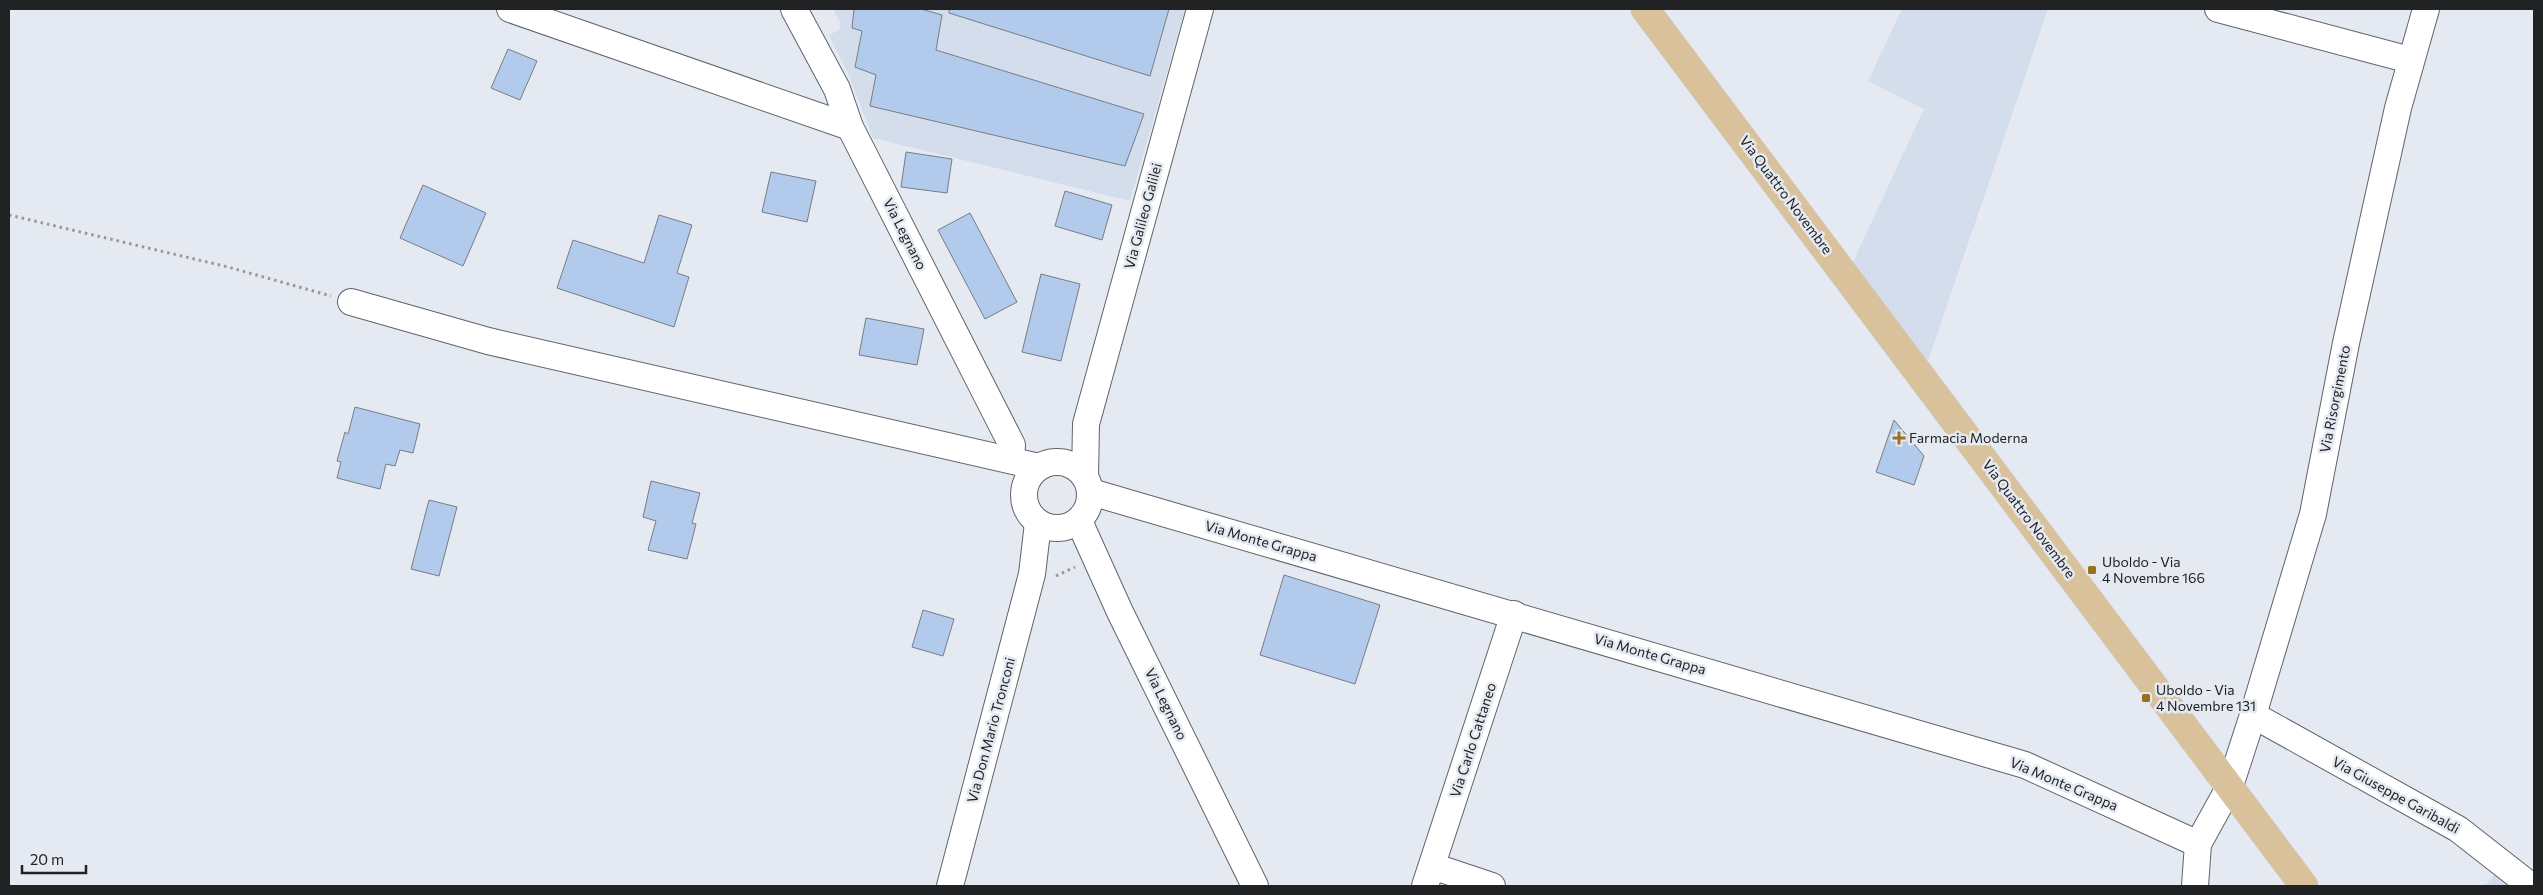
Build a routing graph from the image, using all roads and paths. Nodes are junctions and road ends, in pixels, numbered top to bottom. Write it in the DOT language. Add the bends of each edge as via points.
graph roads {
  1 [pos="510,9"];
  2 [pos="794,9"];
  3 [pos="1200,9"];
  4 [pos="1645,9"];
  5 [pos="2219,9"];
  6 [pos="2426,9"];
  7 [pos="2410,60"];
  8 [pos="850,126"];
  9 [pos="9,215"];
  10 [pos="351,302"];
  11 [pos="1086,424"];
  12 [pos="1011,459"];
  13 [pos="1048,464"];
  14 [pos="1088,484"];
  15 [pos="1038,523"];
  16 [pos="1071,525"];
  17 [pos="1032,574"];
  18 [pos="1514,614"];
  19 [pos="2253,715"];
  20 [pos="2230,786"];
  21 [pos="2198,844"];
  22 [pos="1429,876"];
  23 [pos="950,886"];
  24 [pos="1255,886"];
  25 [pos="1492,886"];
  26 [pos="2195,886"];
  27 [pos="2304,886"];
  28 [pos="2531,886"];
  1 -- 8 [label="street"];
  2 -- 8 [label="street, Via Legnano" via="837,89"];
  3 -- 11 [label="street, Via Galileo Galilei"];
  4 -- 20 [label="main road, Via Quattro Novembre"];
  5 -- 7 [label="street"];
  6 -- 7 [label="street, Via Risorgimento"];
  7 -- 19 [label="street, Via Risorgimento" via="2348,334 2313,514"];
  8 -- 12 [label="street, Via Legnano" via="1012,445"];
  9 -- 10 [label="path" via="228,267"];
  10 -- 12 [label="street" via="488,341"];
  11 -- 13 [label="street, Via Galileo Galilei"];
  11 -- 14 [label="street, Via Galileo Galilei"];
  12 -- 13 [label="street"];
  13 -- 14 [label="street" via="1068,463"];
  13 -- 15 [label="street" via="1031,474 1024,495 1030,515"];
  14 -- 16 [label="street" via="1088,508"];
  14 -- 18 [label="street, Via Monte Grappa"];
  15 -- 16 [label="street" via="1055,529"];
  15 -- 17 [label="street, Via Don Mario Tronconi"];
  16 -- 17 [label="street, Via Don Mario Tronconi"];
  16 -- 24 [label="street, Via Legnano" via="1120,612"];
  17 -- 23 [label="street, Via Don Mario Tronconi"];
  18 -- 21 [label="street, Via Monte Grappa" via="2025,764"];
  18 -- 22 [label="street, Via Carlo Cattaneo"];
  19 -- 20 [label="street, Via Risorgimento"];
  19 -- 28 [label="street, Via Giuseppe Garibaldi" via="2458,829"];
  20 -- 21 [label="street, Via Risorgimento"];
  20 -- 27 [label="main road, Via Quattro Novembre"];
  21 -- 26 [label="street"];
  22 -- 25 [label="street, Via Carlo Cattaneo"];
}
